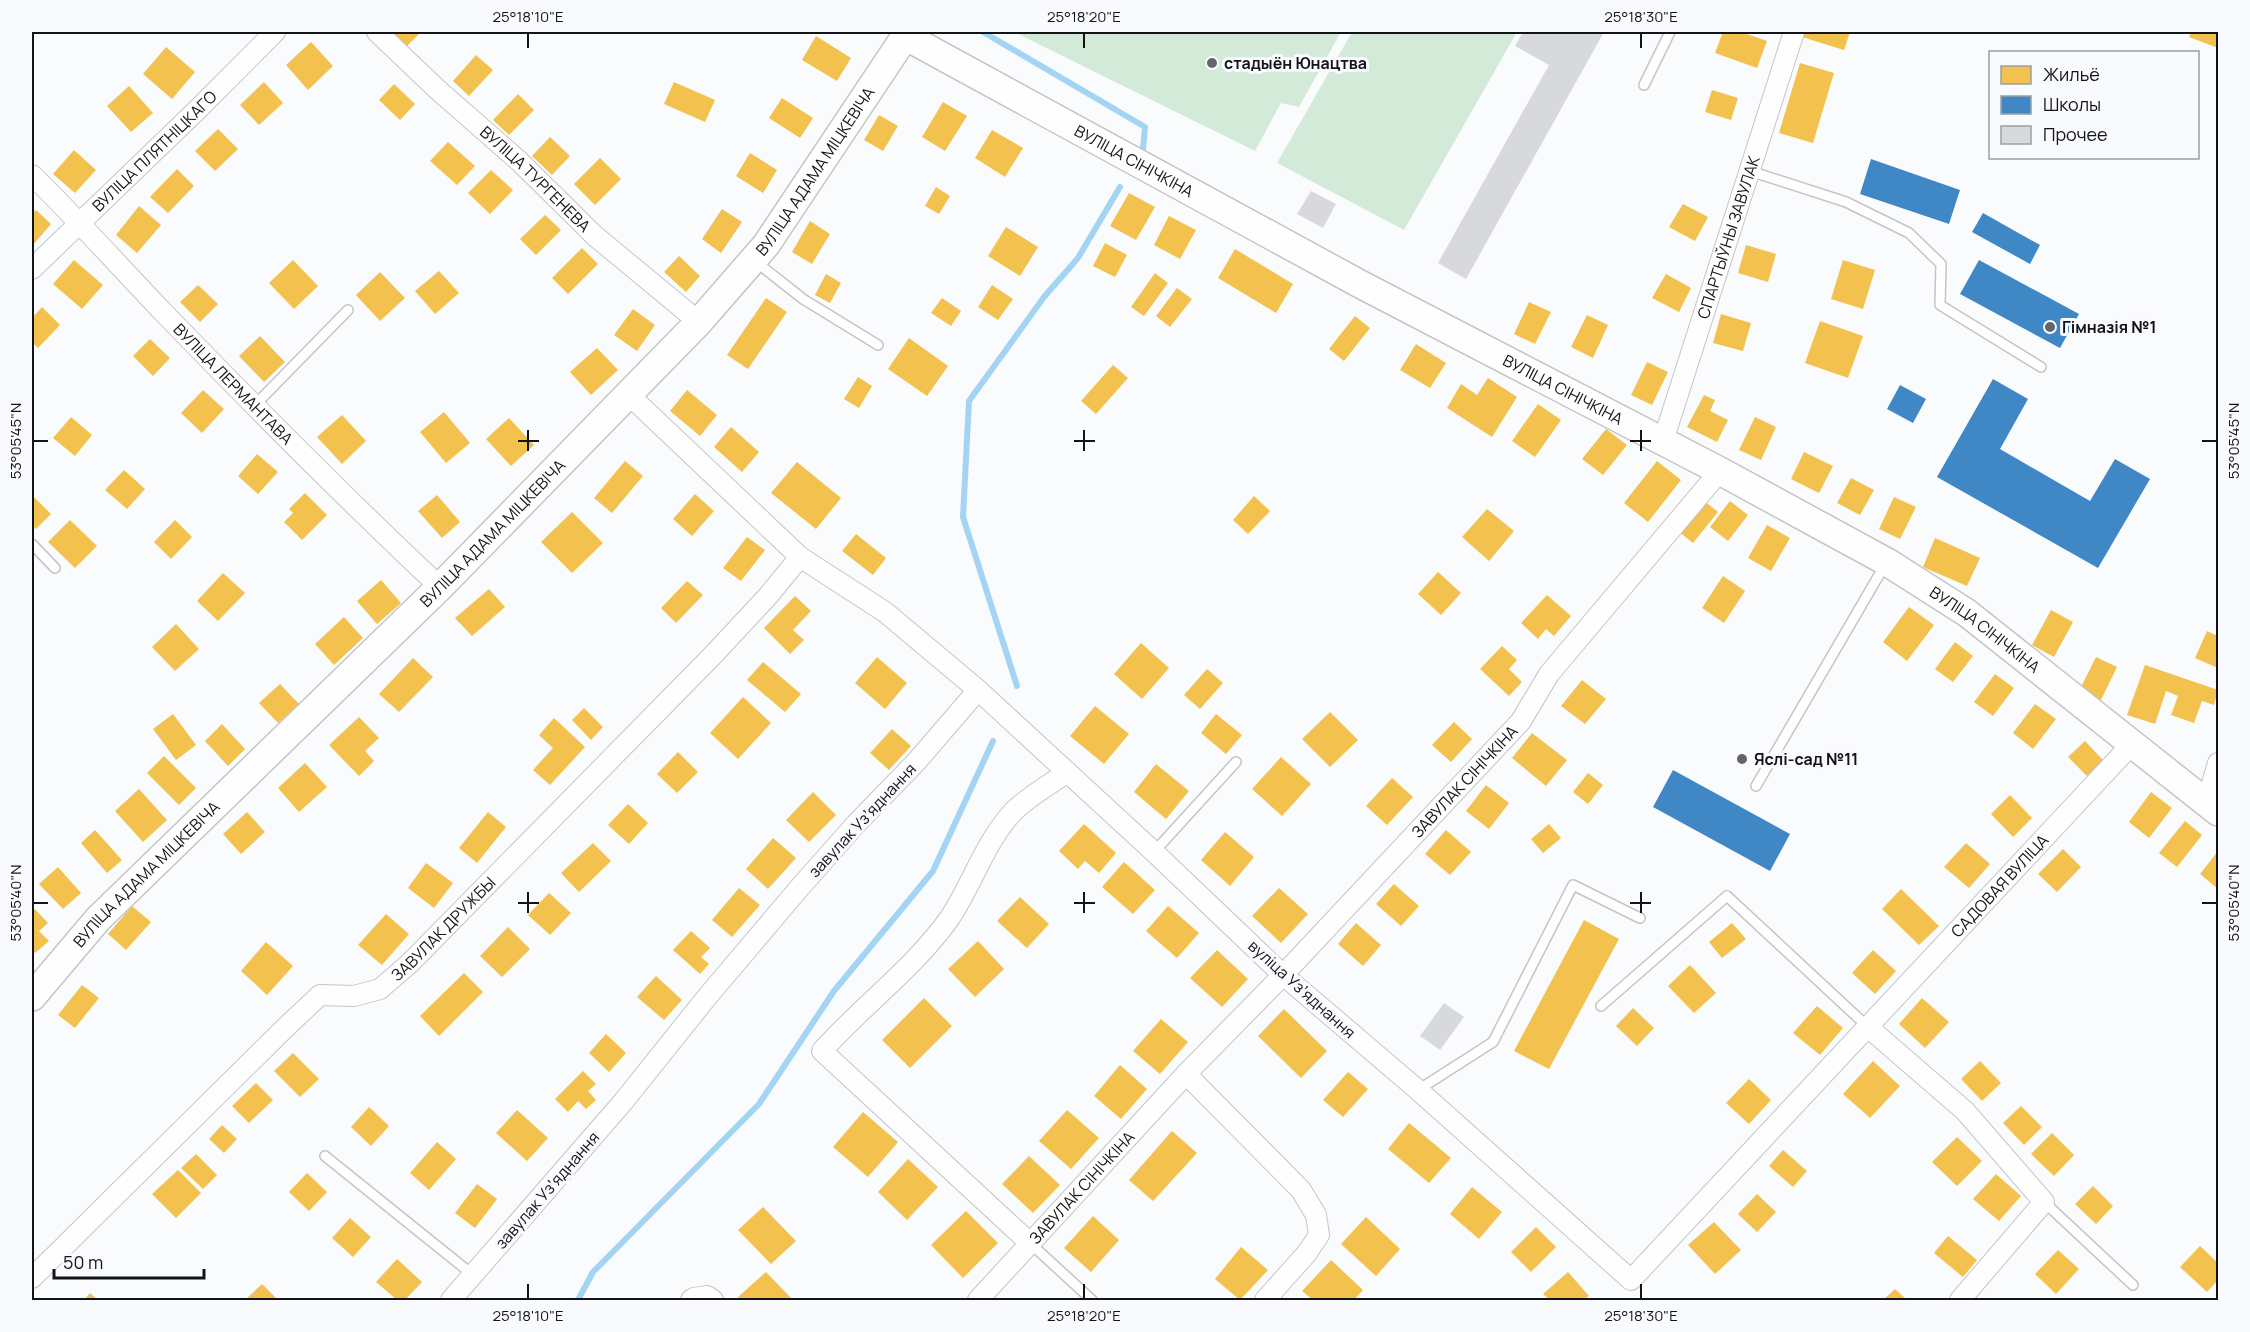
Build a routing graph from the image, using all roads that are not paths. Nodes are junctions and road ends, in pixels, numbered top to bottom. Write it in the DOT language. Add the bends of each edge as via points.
graph roads {
  1 [pos="275,32"];
  2 [pos="377,32"];
  3 [pos="1670,32"];
  4 [pos="1794,32"];
  5 [pos="902,33"];
  6 [pos="1644,85"];
  7 [pos="1750,171"];
  8 [pos="32,175"];
  9 [pos="80,222"];
  10 [pos="753,260"];
  11 [pos="32,269"];
  12 [pos="348,309"];
  13 [pos="699,322"];
  14 [pos="878,345"];
  15 [pos="2041,367"];
  16 [pos="629,395"];
  17 [pos="254,406"];
  18 [pos="1663,441"];
  19 [pos="1720,471"];
  20 [pos="32,544"];
  21 [pos="800,557"];
  22 [pos="1887,562"];
  23 [pos="55,568"];
  24 [pos="440,587"];
  25 [pos="978,690"];
  26 [pos="2132,744"];
  27 [pos="1236,762"];
  28 [pos="2218,763"];
  29 [pos="1067,772"];
  30 [pos="1756,786"];
  31 [pos="2212,808"];
  32 [pos="1154,852"];
  33 [pos="1640,918"];
  34 [pos="1283,975"];
  35 [pos="32,997"];
  36 [pos="1601,1006"];
  37 [pos="1869,1028"];
  38 [pos="1186,1074"];
  39 [pos="1418,1090"];
  40 [pos="325,1156"];
  41 [pos="2044,1202"];
  42 [pos="1031,1244"];
  43 [pos="473,1275"];
  44 [pos="32,1278"];
  45 [pos="1631,1280"];
  46 [pos="2133,1285"];
  47 [pos="452,1300"];
  48 [pos="691,1300"];
  49 [pos="713,1300"];
  50 [pos="978,1300"];
  51 [pos="1092,1300"];
  52 [pos="1265,1300"];
  53 [pos="1960,1300"];
  1 -- 9 [label="street, ВУЛІЦА ПЛЯТНІЦКАГО"];
  2 -- 13 [label="street, ВУЛІЦА ТУРГЕНЕВА" via="595,236"];
  3 -- 6 [label="lane"];
  4 -- 7 [label="street, СПАРТЫЎНЫ ЗАВУЛАК"];
  5 -- 10 [label="street, ВУЛІЦА АДАМА МІЦКЕВІЧА"];
  5 -- 18 [label="street, ВУЛІЦА СІНІЧКІНА" via="1360,284"];
  7 -- 15 [label="lane" via="1846,202 1909,233 1941,264 1940,304"];
  7 -- 18 [label="street, СПАРТЫЎНЫ ЗАВУЛАК"];
  8 -- 9 [label="street, ВУЛІЦА ЛЕРМАНТАВА"];
  9 -- 11 [label="street, ВУЛІЦА ПЛЯТНІЦКАГО"];
  9 -- 17 [label="street, ВУЛІЦА ЛЕРМАНТАВА"];
  10 -- 13 [label="street, ВУЛІЦА АДАМА МІЦКЕВІЧА"];
  10 -- 14 [label="lane" via="803,299"];
  12 -- 17 [label="lane"];
  13 -- 16 [label="street, ВУЛІЦА АДАМА МІЦКЕВІЧА"];
  16 -- 21 [label="street"];
  16 -- 24 [label="street, ВУЛІЦА АДАМА МІЦКЕВІЧА"];
  17 -- 24 [label="street, ВУЛІЦА ЛЕРМАНТАВА"];
  18 -- 19 [label="street, ВУЛІЦА СІНІЧКІНА"];
  19 -- 22 [label="street, ВУЛІЦА СІНІЧКІНА"];
  19 -- 34 [label="street, ЗАВУЛАК СІНІЧКІНА" via="1550,674 1521,722"];
  20 -- 23 [label="lane"];
  21 -- 25 [label="street" via="885,612"];
  21 -- 44 [label="street, ЗАВУЛАК ДРУЖБЫ" via="714,654 410,963 380,989 354,996 320,995"];
  22 -- 26 [label="street, ВУЛІЦА СІНІЧКІНА" via="1967,613"];
  22 -- 30 [label="lane"];
  24 -- 35 [label="street, ВУЛІЦА АДАМА МІЦКЕВІЧА" via="98,919"];
  25 -- 29 [label="street, вуліца Узʼяднання"];
  25 -- 43 [label="street, завулак Узʼяднання" via="801,886 623,1102"];
  26 -- 31 [label="street, ВУЛІЦА СІНІЧКІНА"];
  26 -- 37 [label="street, САДОВАЯ ВУЛІЦА"];
  27 -- 32 [label="lane"];
  28 -- 31 [label="street"];
  29 -- 32 [label="street, вуліца Узʼяднання"];
  29 -- 42 [label="street" via="1014,811 995,835 949,919 822,1051"];
  32 -- 34 [label="street, вуліца Узʼяднання"];
  33 -- 39 [label="lane" via="1572,885 1493,1042"];
  34 -- 38 [label="street, ЗАВУЛАК СІНІЧКІНА"];
  34 -- 39 [label="street, вуліца Узʼяднання"];
  36 -- 37 [label="lane" via="1727,896"];
  37 -- 41 [label="street" via="1965,1111"];
  37 -- 45 [label="street, САДОВАЯ ВУЛІЦА"];
  38 -- 42 [label="street, ЗАВУЛАК СІНІЧКІНА"];
  38 -- 52 [label="street" via="1301,1190 1316,1215 1318,1235 1308,1253"];
  39 -- 45 [label="street, вуліца Узʼяднання"];
  40 -- 43 [label="lane"];
  41 -- 46 [label="lane"];
  41 -- 53 [label="street"];
  42 -- 50 [label="street, ЗАВУЛАК СІНІЧКІНА"];
  42 -- 51 [label="lane"];
  43 -- 47 [label="street, завулак Узʼяднання"];
  48 -- 49 [label="street" via="707,1296"];
}
